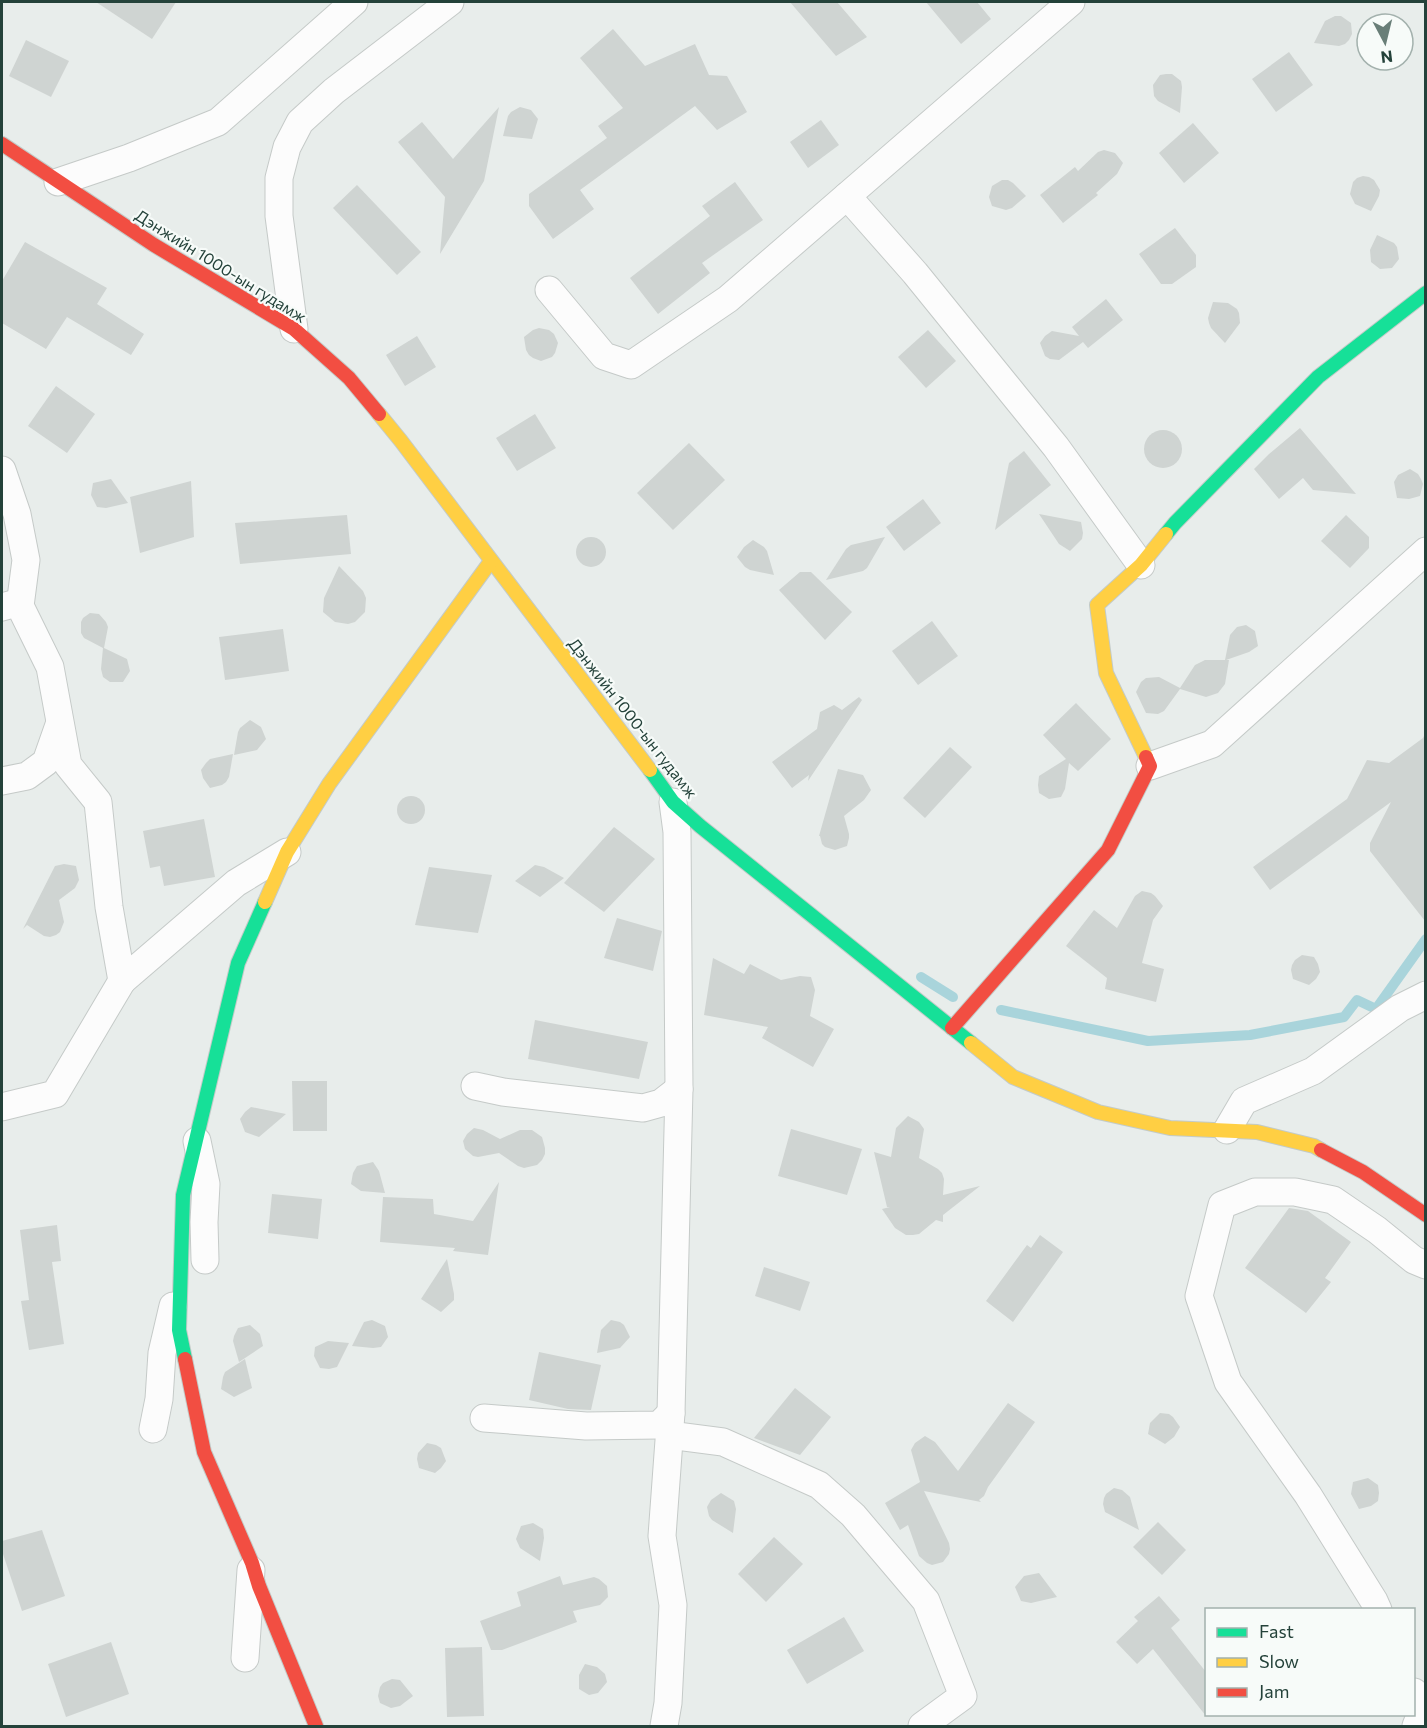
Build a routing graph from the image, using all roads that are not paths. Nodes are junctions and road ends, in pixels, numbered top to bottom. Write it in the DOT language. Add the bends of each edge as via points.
graph roads {
  1 [pos="354,2"];
  2 [pos="450,2"];
  3 [pos="1071,2"];
  4 [pos="2,144"];
  5 [pos="58,182"];
  6 [pos="847,196"];
  7 [pos="549,290"];
  8 [pos="1425,293"];
  9 [pos="294,328"];
  10 [pos="2,471"];
  11 [pos="1425,551"];
  12 [pos="491,561"];
  13 [pos="1141,565"];
  14 [pos="11,606"];
  15 [pos="60,722"];
  16 [pos="1150,766"];
  17 [pos="2,781"];
  18 [pos="673,802"];
  19 [pos="287,852"];
  20 [pos="122,981"];
  21 [pos="1425,995"];
  22 [pos="952,1028"];
  23 [pos="475,1086"];
  24 [pos="679,1089"];
  25 [pos="2,1107"];
  26 [pos="1227,1130"];
  27 [pos="196,1137"];
  28 [pos="1425,1215"];
  29 [pos="193,1265"];
  30 [pos="1425,1265"];
  31 [pos="483,1418"];
  32 [pos="670,1424"];
  33 [pos="153,1429"];
  34 [pos="252,1563"];
  35 [pos="1377,1608"];
  36 [pos="245,1658"];
  37 [pos="1415,1696"];
  38 [pos="316,1726"];
  39 [pos="664,1726"];
  40 [pos="922,1726"];
  41 [pos="1416,1726"];
  1 -- 5 [label="street" via="218,122"];
  2 -- 9 [label="street" via="334,91 300,122 286,147 279,178 279,216"];
  3 -- 6 [label="street"];
  4 -- 5 [label="street, Дэнжийн 1000-ын гудамж"];
  5 -- 9 [label="street, Дэнжийн 1000-ын гудамж" via="154,245"];
  6 -- 7 [label="street" via="728,298 631,365 604,356"];
  6 -- 13 [label="street" via="1056,447"];
  8 -- 13 [label="street" via="1318,377 1175,523"];
  9 -- 12 [label="street, Дэнжийн 1000-ын гудамж" via="349,378"];
  10 -- 14 [label="street" via="17,514 26,560"];
  11 -- 16 [label="street" via="1212,744"];
  12 -- 18 [label="street, Дэнжийн 1000-ын гудамж"];
  12 -- 19 [label="street" via="328,784"];
  13 -- 16 [label="street" via="1097,605 1106,673"];
  14 -- 15 [label="street" via="50,667"];
  15 -- 17 [label="street" via="46,762 27,776"];
  15 -- 20 [label="street" via="68,765 98,802 109,907"];
  16 -- 22 [label="street" via="1108,850"];
  18 -- 22 [label="street, Дэнжийн 1000-ын гудамж"];
  18 -- 24 [label="street" via="677,832"];
  19 -- 20 [label="street" via="236,883"];
  19 -- 27 [label="street" via="238,963"];
  20 -- 25 [label="street" via="55,1094"];
  21 -- 26 [label="street" via="1400,1008 1313,1071 1244,1101"];
  22 -- 26 [label="street, Дэнжийн 1000-ын гудамж" via="1013,1077 1098,1112 1170,1128"];
  23 -- 24 [label="street" via="643,1108 661,1103"];
  24 -- 32 [label="street"];
  26 -- 28 [label="street, Дэнжийн 1000-ын гудамж" via="1257,1132 1314,1146 1363,1172"];
  27 -- 29 [label="street" via="207,1184 204,1222"];
  29 -- 33 [label="street" via="162,1353"];
  29 -- 34 [label="street" via="179,1330 204,1452"];
  30 -- 35 [label="street" via="1333,1200 1295,1192 1255,1192 1221,1205 1198,1296 1228,1382 1308,1494"];
  31 -- 32 [label="street" via="586,1426"];
  32 -- 39 [label="street" via="662,1536 673,1605"];
  32 -- 40 [label="street" via="723,1442 819,1485 853,1515 926,1600 963,1696"];
  34 -- 36 [label="street"];
  34 -- 38 [label="street"];
  37 -- 41 [label="street" via="1422,1711"];
}
